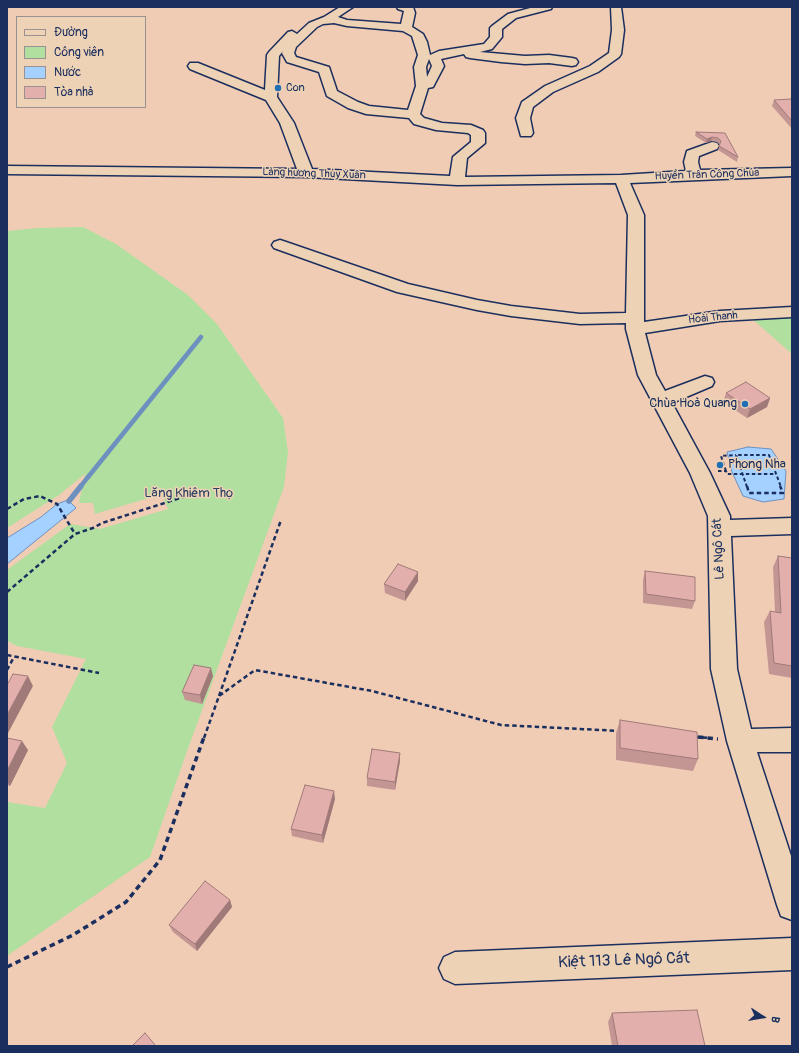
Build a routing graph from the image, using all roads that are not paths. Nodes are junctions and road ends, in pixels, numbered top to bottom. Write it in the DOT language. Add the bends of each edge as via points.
graph roads {
  1 [pos="402,7"];
  2 [pos="547,7"];
  3 [pos="616,7"];
  4 [pos="337,10"];
  5 [pos="406,28"];
  6 [pos="461,51"];
  7 [pos="572,62"];
  8 [pos="194,66"];
  9 [pos="422,86"];
  10 [pos="271,97"];
  11 [pos="413,114"];
  12 [pos="526,133"];
  13 [pos="712,146"];
  14 [pos="7,170"];
  15 [pos="792,172"];
  16 [pos="306,173"];
  17 [pos="694,175"];
  18 [pos="622,179"];
  19 [pos="457,181"];
  20 [pos="280,245"];
  21 [pos="792,312"];
  22 [pos="635,323"];
  23 [pos="705,382"];
  24 [pos="661,400"];
  25 [pos="792,526"];
  26 [pos="719,528"];
  27 [pos="792,740"];
  28 [pos="740,741"];
  29 [pos="792,905"];
  30 [pos="792,954"];
  31 [pos="455,968"];
  1 -- 5 [label="street" via="409,8 410,13"];
  2 -- 6 [label="street" via="512,16 496,28 496,37 488,47"];
  3 -- 12 [label="street" via="618,30 615,54 594,69 549,89 527,105 523,118"];
  4 -- 5 [label="street" via="347,23"];
  4 -- 10 [label="street" via="301,26 273,55"];
  4 -- 11 [label="street" via="313,25 291,46 288,53 291,59 325,70 331,93 353,105 366,110"];
  5 -- 9 [label="street" via="417,34 421,42 424,55 420,67"];
  6 -- 7 [label="street" via="472,55 501,58"];
  6 -- 9 [label="street" via="434,58 438,66 434,76 430,84"];
  8 -- 10 [label="street"];
  9 -- 11 [label="street"];
  10 -- 16 [label="street" via="287,123"];
  11 -- 19 [label="street" via="419,121 441,127 471,129 478,133 478,143 460,157"];
  13 -- 17 [label="street" via="692,154"];
  14 -- 16 [label="street, Làng hương Thủy Xuân"];
  15 -- 17 [label="street, Huyền Trân Công Chúa"];
  16 -- 19 [label="street, Làng hương Thủy Xuân"];
  17 -- 18 [label="street, Huyền Trân Công Chúa"];
  18 -- 19 [label="street, Làng hương Thủy Xuân"];
  18 -- 22 [label="street, Lê Ngô Cát" via="636,215"];
  20 -- 22 [label="street, Hoài Thanh" via="403,288 477,305 511,311"];
  21 -- 22 [label="street, Hoài Thanh"];
  22 -- 24 [label="street, Lê Ngô Cát" via="647,375"];
  23 -- 24 [label="street"];
  24 -- 26 [label="street, Lê Ngô Cát" via="700,473 719,516"];
  25 -- 26 [label="street"];
  26 -- 28 [label="street, Lê Ngô Cát" via="724,669"];
  27 -- 28 [label="street"];
  28 -- 29 [label="street, Lê Ngô Cát"];
  30 -- 31 [label="street, Kiệt 113 Lê Ngô Cát"];
}
